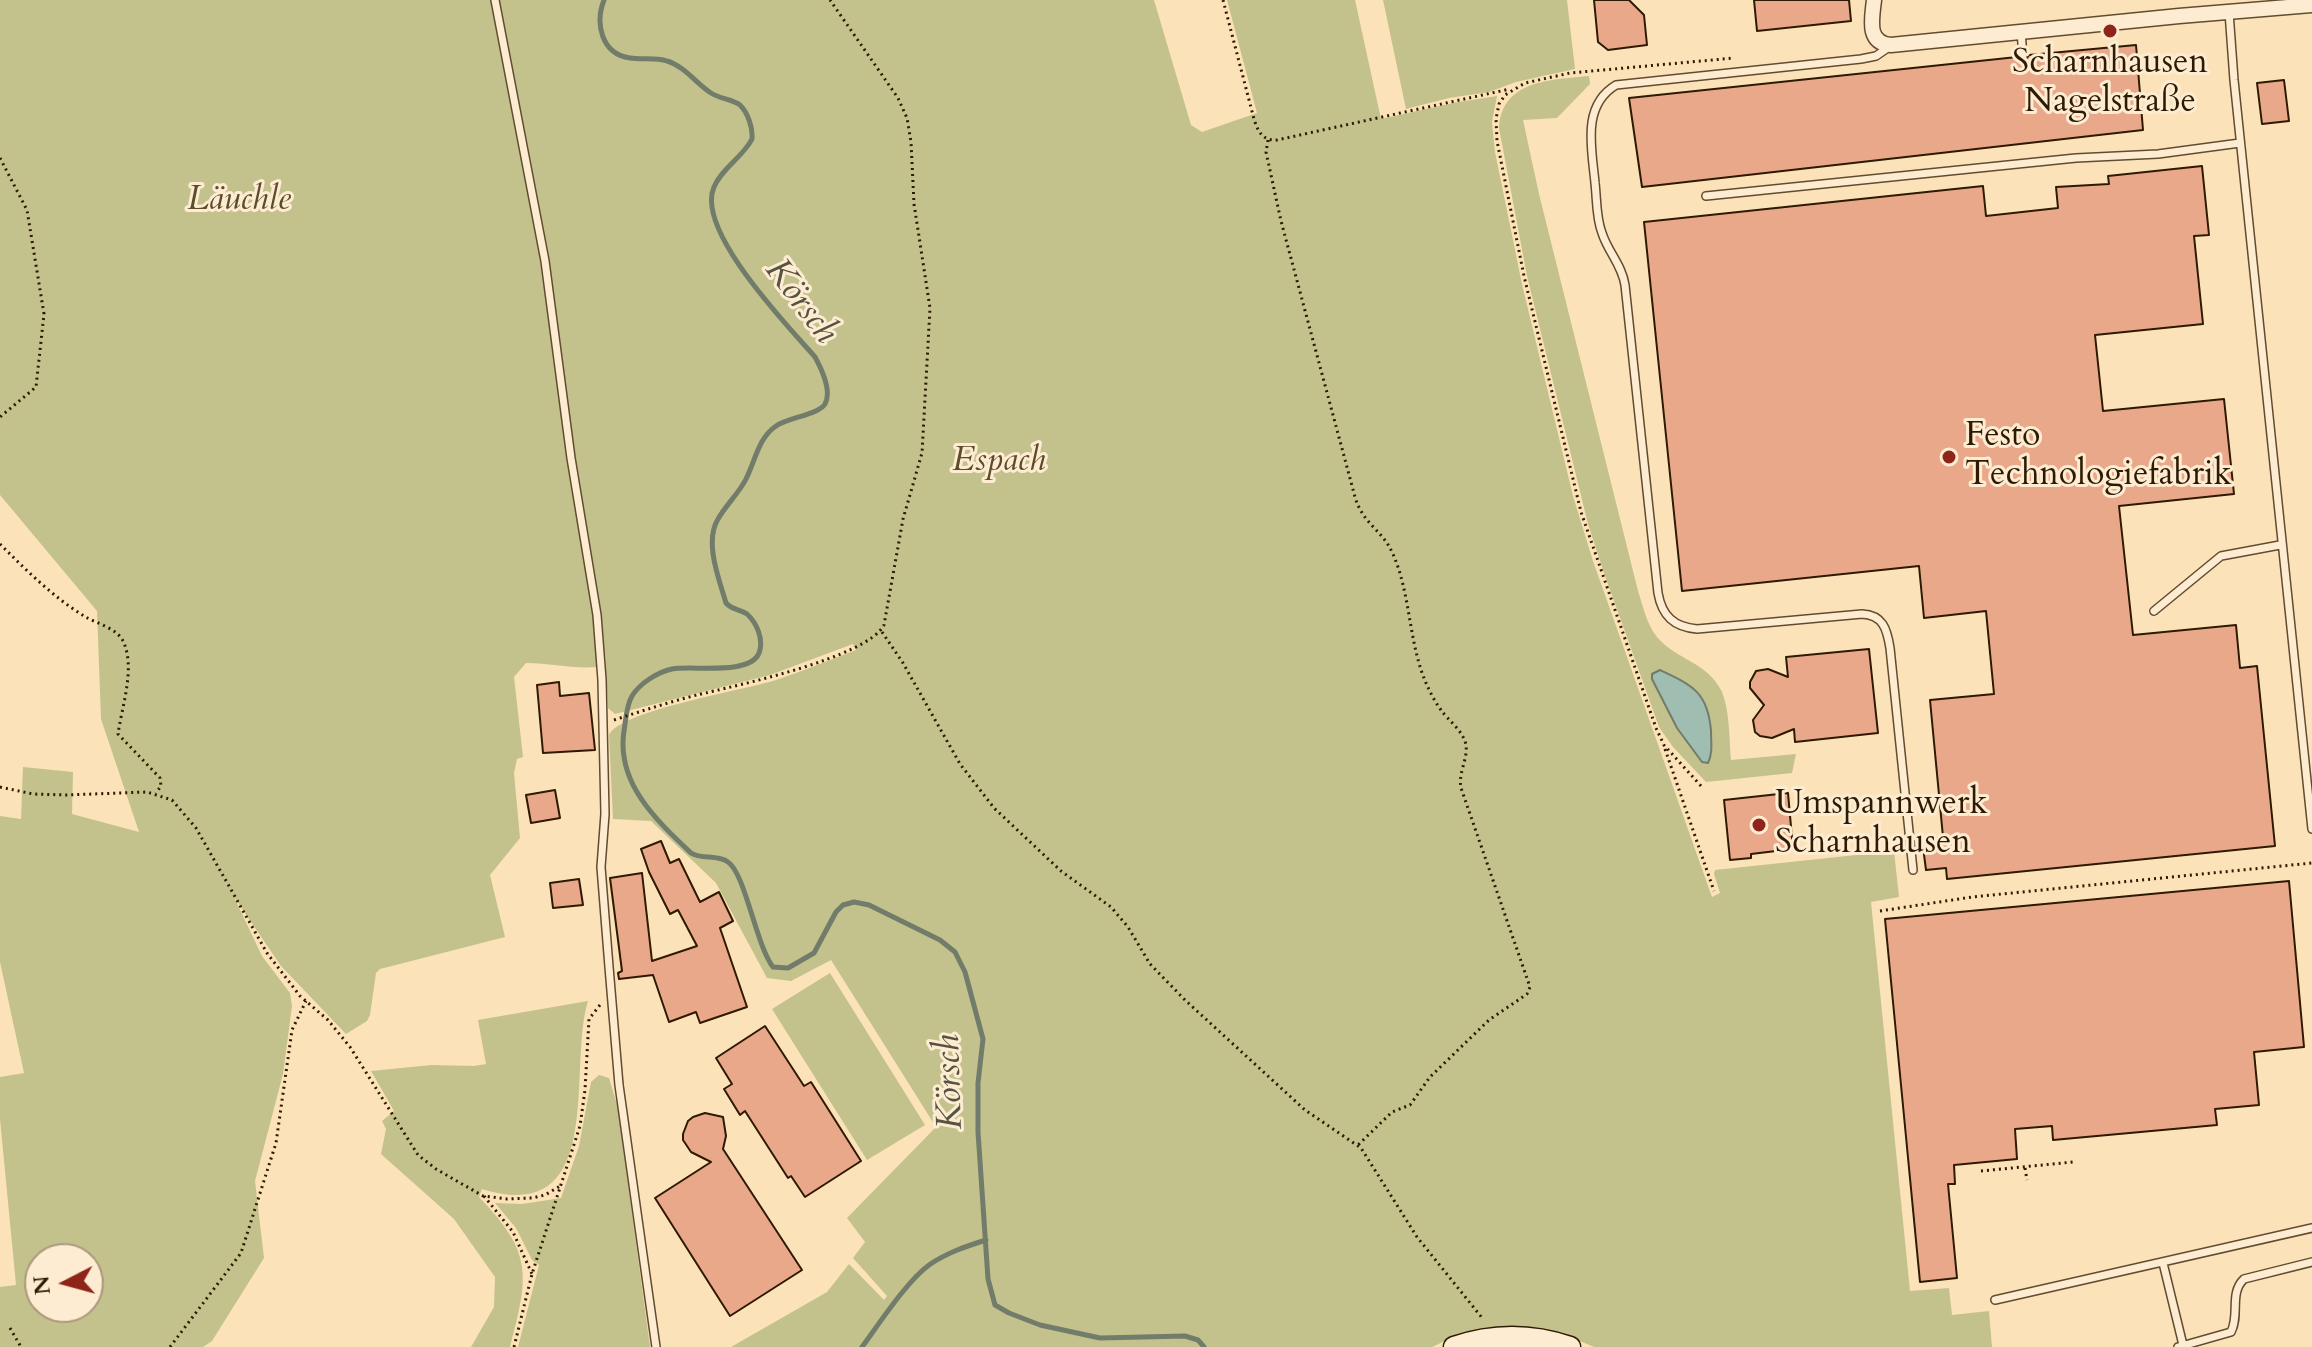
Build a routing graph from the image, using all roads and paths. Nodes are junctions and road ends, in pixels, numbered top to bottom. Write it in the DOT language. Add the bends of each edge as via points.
graph roads {
  1 [pos="495,0"];
  2 [pos="830,0"];
  3 [pos="1223,0"];
  4 [pos="1874,0"];
  5 [pos="2269,4"];
  6 [pos="2312,5"];
  7 [pos="2229,12"];
  8 [pos="2021,32"];
  9 [pos="1884,43"];
  10 [pos="2023,56"];
  11 [pos="1740,57"];
  12 [pos="1512,89"];
  13 [pos="1268,140"];
  14 [pos="2240,143"];
  15 [pos="0,158"];
  16 [pos="1706,196"];
  17 [pos="0,417"];
  18 [pos="0,544"];
  19 [pos="2280,545"];
  20 [pos="2154,611"];
  21 [pos="881,631"];
  22 [pos="619,718"];
  23 [pos="1664,745"];
  24 [pos="1701,786"];
  25 [pos="0,787"];
  26 [pos="156,793"];
  27 [pos="2312,829"];
  28 [pos="2312,863"];
  29 [pos="1913,870"];
  30 [pos="1714,891"];
  31 [pos="1880,911"];
  32 [pos="611,997"];
  33 [pos="306,1001"];
  34 [pos="1358,1145"];
  35 [pos="2073,1162"];
  36 [pos="2025,1167"];
  37 [pos="1981,1171"];
  38 [pos="2027,1180"];
  39 [pos="562,1185"];
  40 [pos="483,1196"];
  41 [pos="2312,1228"];
  42 [pos="2312,1262"];
  43 [pos="2163,1263"];
  44 [pos="532,1274"];
  45 [pos="1995,1300"];
  46 [pos="10,1328"];
  47 [pos="1490,1338"];
  48 [pos="2180,1346"];
  49 [pos="21,1347"];
  50 [pos="170,1347"];
  51 [pos="514,1347"];
  52 [pos="656,1347"];
  53 [pos="1454,1347"];
  54 [pos="1570,1347"];
  1 -- 32 [label="lane" via="548,277 597,615 605,814 601,867"];
  2 -- 21 [label="path" via="907,118 930,308 921,459"];
  3 -- 13 [label="path" via="1254,119"];
  4 -- 9 [label="street" via="1872,28"];
  5 -- 6 [label="street"];
  5 -- 7 [label="street"];
  7 -- 8 [label="street"];
  7 -- 14 [label="lane"];
  8 -- 9 [label="street"];
  8 -- 10 [label="lane"];
  9 -- 29 [label="lane" via="1876,56 1861,59 1616,85 1597,105 1590,141 1600,229 1625,285 1663,609 1677,625 1697,629 1862,614 1880,620 1890,648"];
  11 -- 12 [label="path" via="1570,73"];
  12 -- 13 [label="path"];
  12 -- 23 [label="path" via="1499,104 1495,125 1524,276 1585,525"];
  13 -- 34 [label="path" via="1281,221 1359,510 1393,553 1427,685 1465,742 1461,788 1530,989 1462,1044 1410,1105 1392,1112"];
  14 -- 16 [label="lane"];
  14 -- 19 [label="lane"];
  15 -- 17 [label="path" via="27,210 44,314 36,387"];
  18 -- 26 [label="path" via="61,600 119,635 129,667 118,734 160,778"];
  19 -- 20 [label="lane" via="2221,556"];
  19 -- 27 [label="lane"];
  21 -- 22 [label="path" via="848,650 775,677"];
  21 -- 34 [label="path" via="960,764 1013,829 1111,907 1163,979 1248,1058 1305,1110"];
  23 -- 24 [label="path"];
  23 -- 30 [label="path"];
  25 -- 26 [label="path" via="33,794"];
  26 -- 33 [label="path" via="172,800 196,828 267,953"];
  28 -- 31 [label="path"];
  32 -- 39 [label="path" via="589,1019 584,1108"];
  32 -- 52 [label="lane"];
  33 -- 40 [label="path" via="350,1047 418,1155"];
  33 -- 50 [label="path" via="290,1036 276,1143 241,1253"];
  34 -- 47 [label="path" via="1417,1237 1485,1322"];
  35 -- 36 [label="path"];
  36 -- 37 [label="path"];
  36 -- 38 [label="path"];
  39 -- 40 [label="path" via="537,1197"];
  39 -- 44 [label="path"];
  40 -- 44 [label="path" via="513,1232"];
  41 -- 43 [label="lane"];
  42 -- 48 [label="lane" via="2244,1279 2237,1287 2231,1332"];
  43 -- 45 [label="lane"];
  43 -- 48 [label="lane"];
  44 -- 51 [label="path"];
  46 -- 49 [label="path"];
  47 -- 53 [label="main road"];
  47 -- 54 [label="main road" via="1529,1338"];
}
